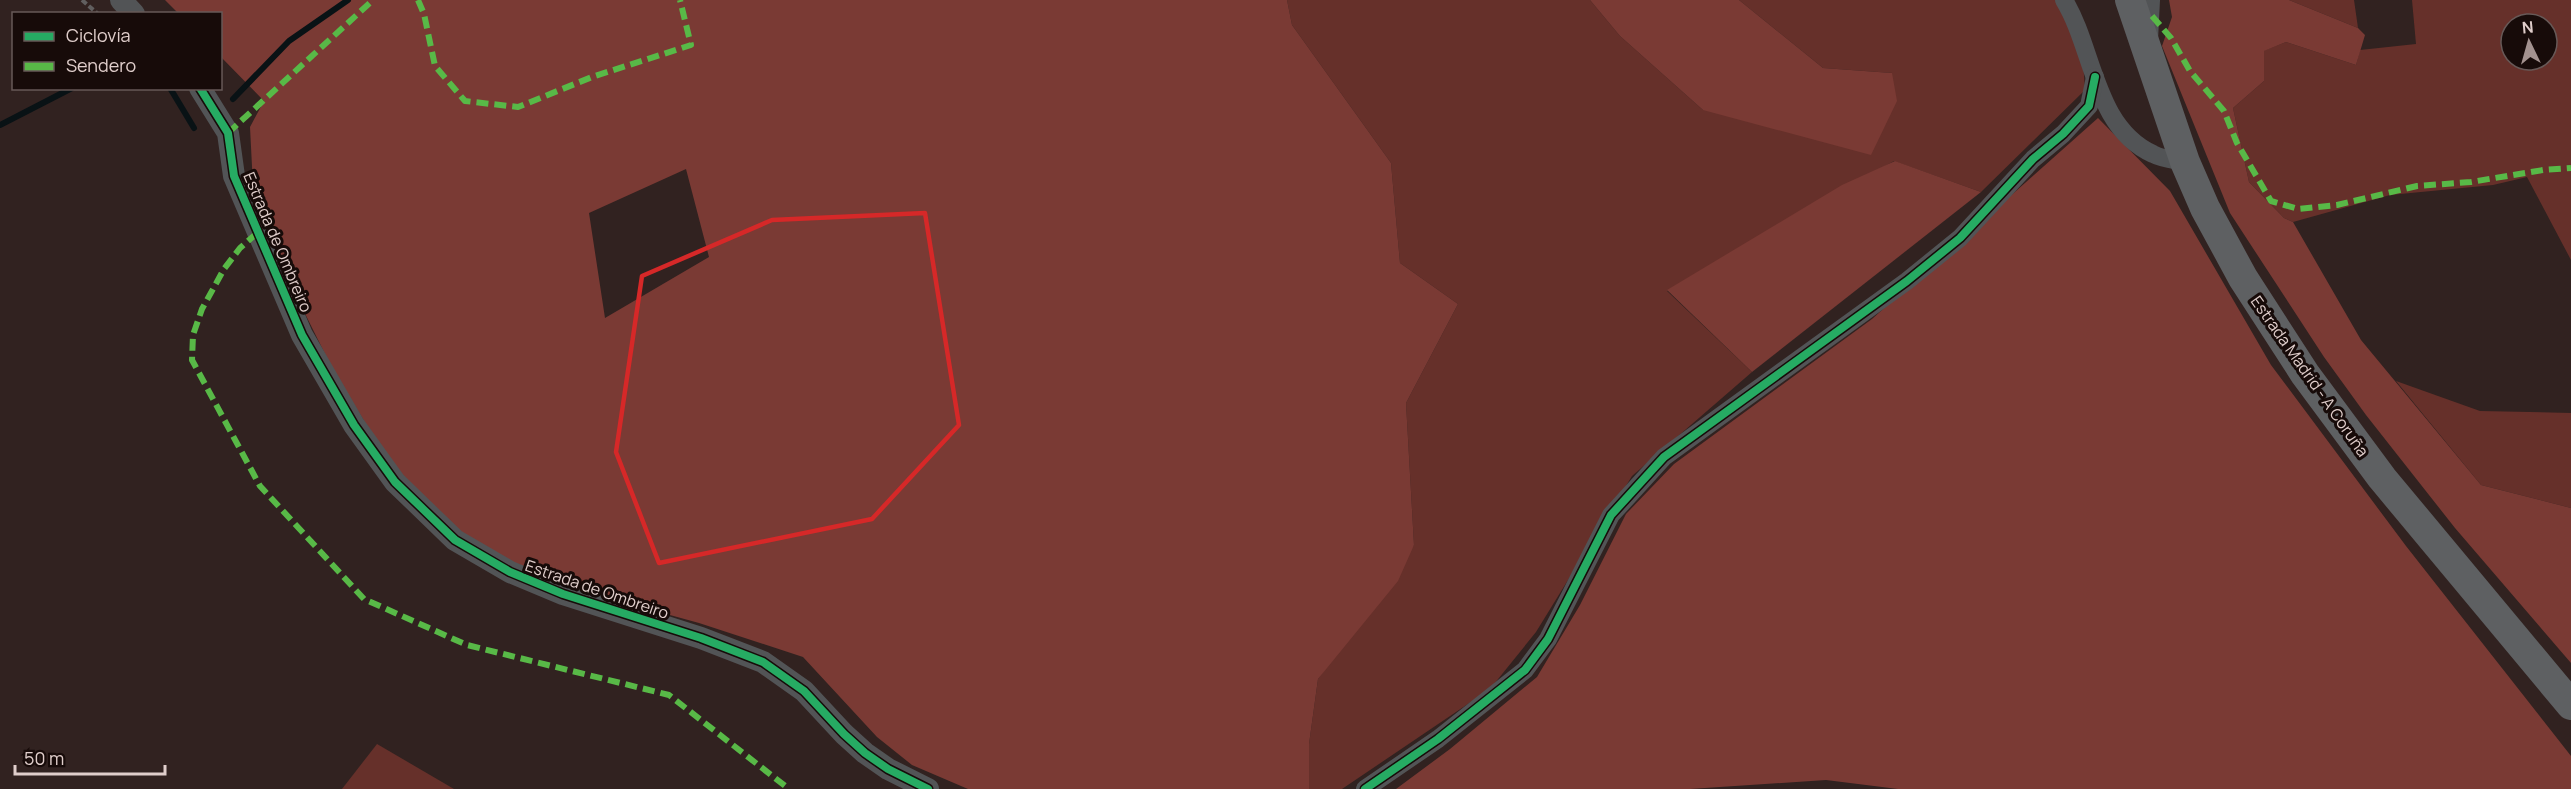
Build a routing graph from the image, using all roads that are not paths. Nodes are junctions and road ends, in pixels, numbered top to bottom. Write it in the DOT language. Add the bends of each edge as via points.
graph roads {
  1 [pos="121,0"];
  2 [pos="2064,0"];
  3 [pos="2130,0"];
  4 [pos="2151,0"];
  5 [pos="132,12"];
  6 [pos="2146,54"];
  7 [pos="2095,77"];
  8 [pos="201,90"];
  9 [pos="2185,162"];
  10 [pos="2571,705"];
  11 [pos="928,789"];
  12 [pos="1365,789"];
  1 -- 5 [label="street"];
  2 -- 7 [label="street"];
  3 -- 6 [label="highway, Estrada Madrid - A Coruña"];
  4 -- 6 [label="street"];
  6 -- 9 [label="highway, Estrada Madrid - A Coruña"];
  7 -- 9 [label="street" via="2109,113 2130,138 2153,154"];
  7 -- 12 [label="street" via="2089,106 2033,159 1960,238 1907,281 1664,457 1611,514 1548,639 1525,670 1438,739"];
  8 -- 11 [label="street, Estrada de Ombreiro" via="228,133 234,176 302,335 354,425 395,482 455,540 510,572 563,594 763,662 804,691 865,753"];
  9 -- 10 [label="highway, Estrada Madrid - A Coruña" via="2243,278 2305,374 2382,478"];
}
